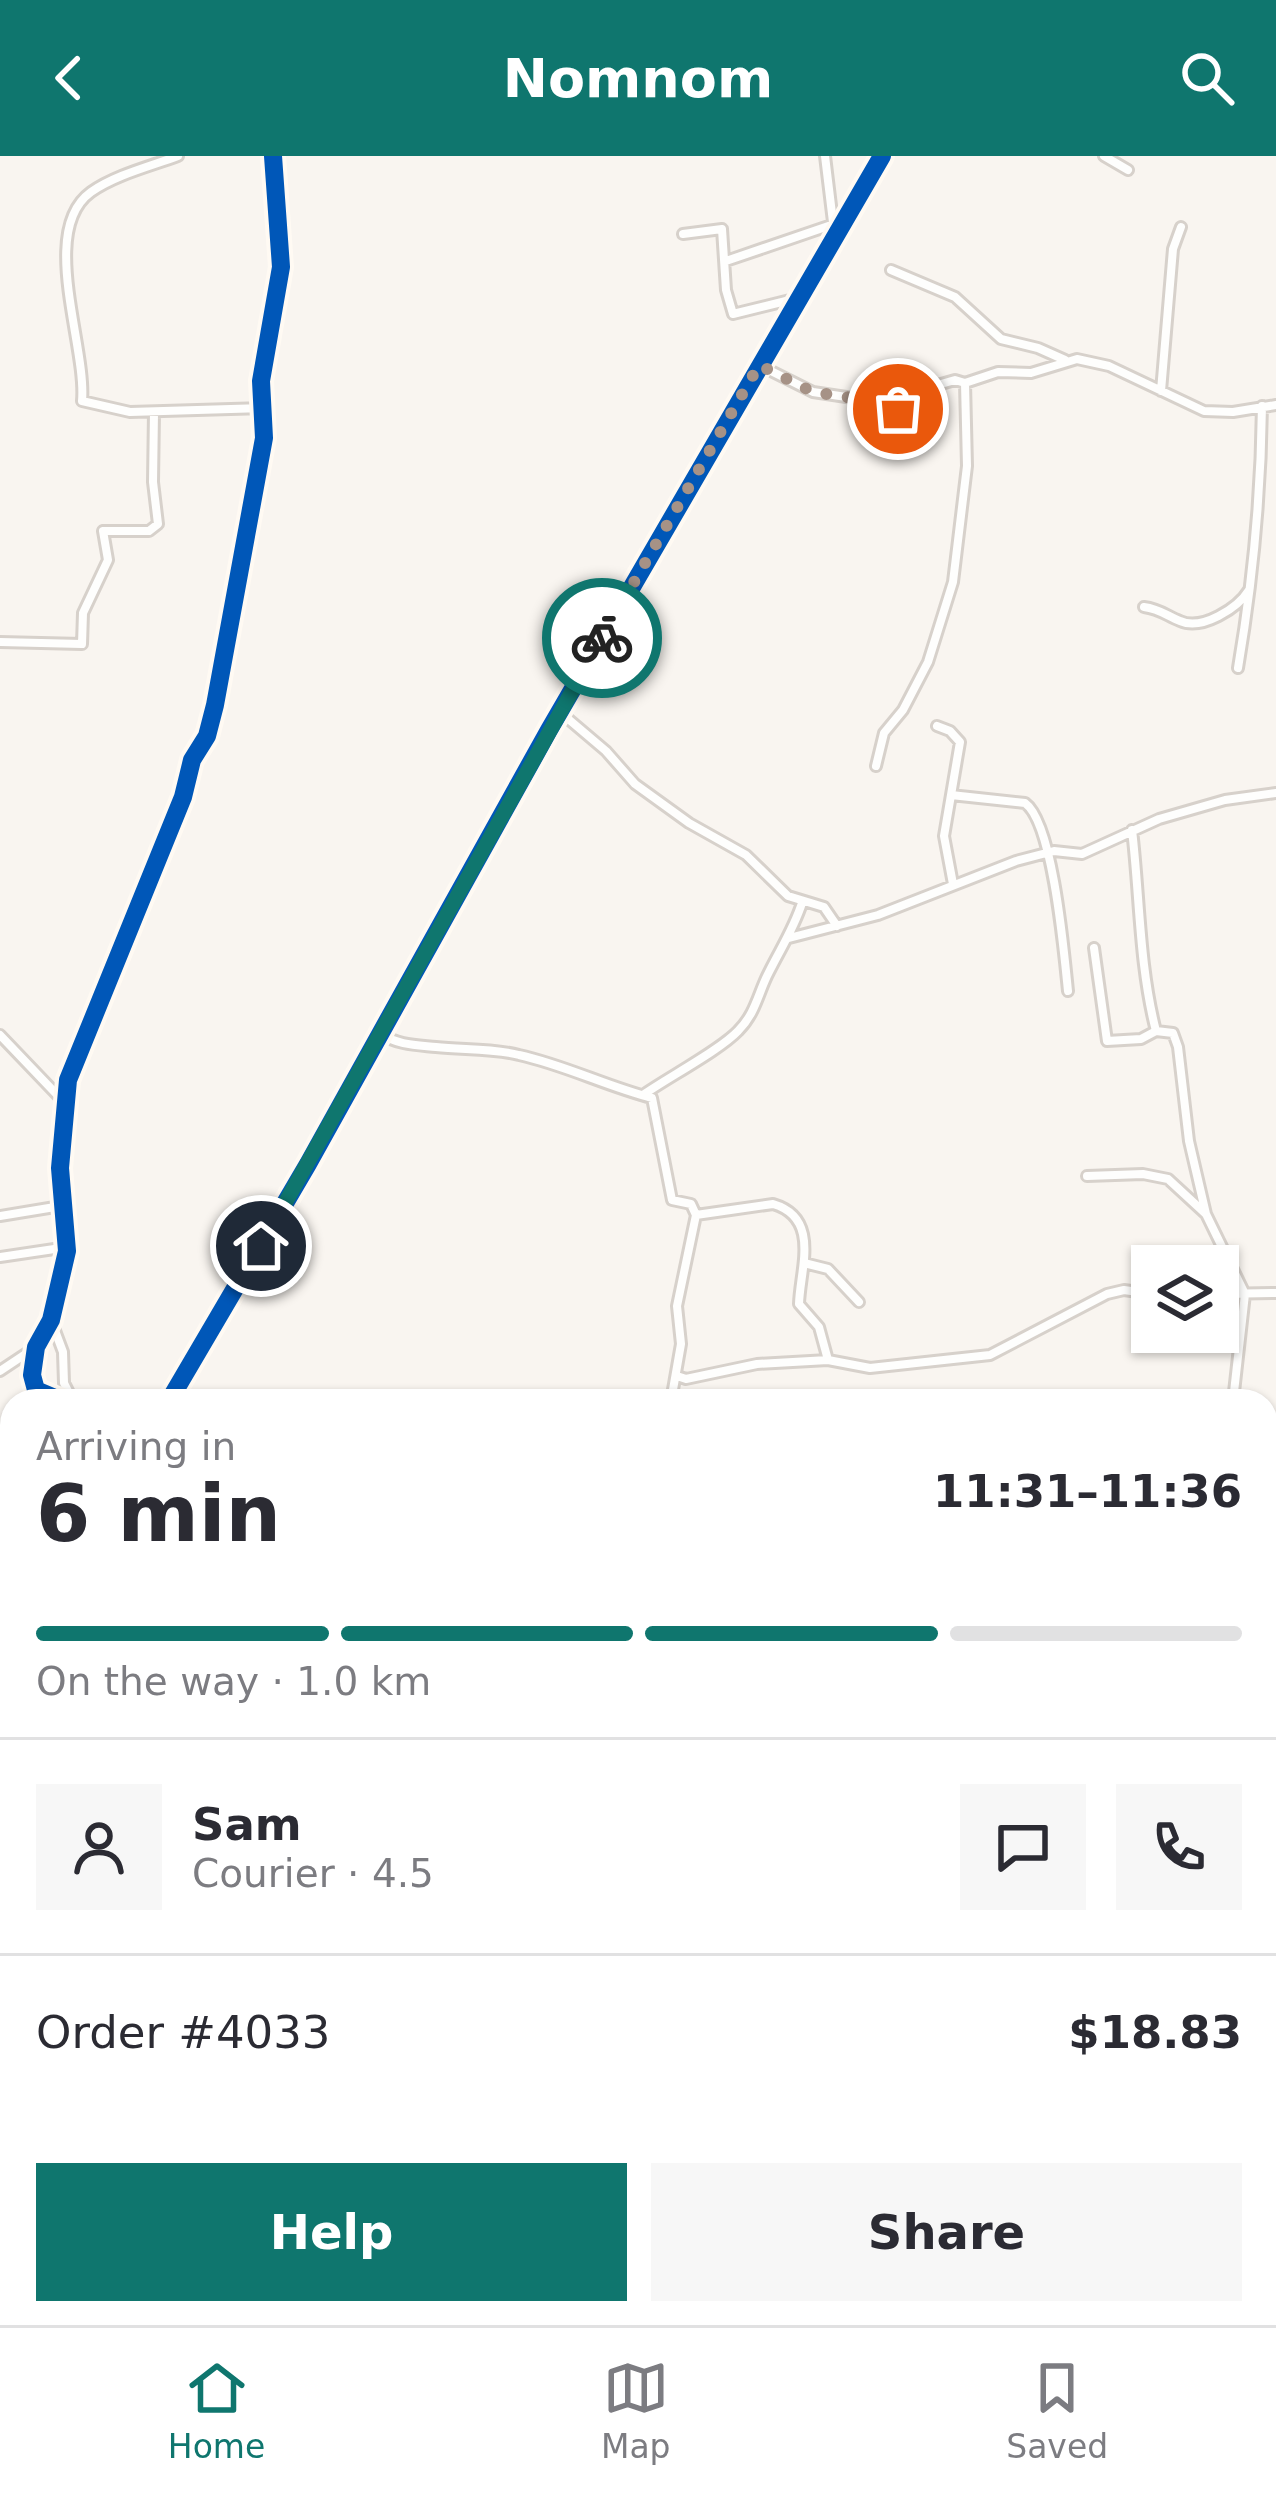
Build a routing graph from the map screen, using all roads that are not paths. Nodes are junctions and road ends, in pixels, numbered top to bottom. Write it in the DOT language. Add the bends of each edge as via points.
graph roads {
  1 [pos="178,156"];
  2 [pos="273,156"];
  3 [pos="825,156"];
  4 [pos="882,156"];
  5 [pos="1104,156"];
  6 [pos="1128,170"];
  7 [pos="838,222"];
  8 [pos="1181,226"];
  9 [pos="683,235"];
  10 [pos="726,261"];
  11 [pos="891,270"];
  12 [pos="798,298"];
  13 [pos="1066,361"];
  14 [pos="759,365"];
  15 [pos="965,382"];
  16 [pos="1161,392"];
  17 [pos="1276,405"];
  18 [pos="1262,406"];
  19 [pos="265,408"];
  20 [pos="154,412"];
  21 [pos="1252,577"];
  22 [pos="1144,607"];
  23 [pos="0,642"];
  24 [pos="1238,668"];
  25 [pos="560,712"];
  26 [pos="937,726"];
  27 [pos="876,766"];
  28 [pos="1276,793"];
  29 [pos="951,795"];
  30 [pos="1132,830"];
  31 [pos="1049,852"];
  32 [pos="952,884"];
  33 [pos="802,903"];
  34 [pos="837,926"];
  35 [pos="789,938"];
  36 [pos="1094,948"];
  37 [pos="1068,991"];
  38 [pos="1156,1031"];
  39 [pos="382,1034"];
  40 [pos="0,1035"];
  41 [pos="643,1095"];
  42 [pos="64,1102"];
  43 [pos="1087,1176"];
  44 [pos="67,1205"];
  45 [pos="1206,1214"];
  46 [pos="696,1215"];
  47 [pos="0,1216"];
  48 [pos="67,1240"];
  49 [pos="0,1257"];
  50 [pos="804,1263"];
  51 [pos="1131,1292"];
  52 [pos="1276,1293"];
  53 [pos="1239,1294"];
  54 [pos="1245,1294"];
  55 [pos="859,1302"];
  56 [pos="51,1321"];
  57 [pos="36,1347"];
  58 [pos="828,1360"];
  59 [pos="0,1371"];
  60 [pos="677,1376"];
  61 [pos="40,1389"];
  62 [pos="67,1389"];
  63 [pos="176,1389"];
  64 [pos="674,1389"];
  65 [pos="1234,1389"];
  1 -- 20 [label="street" via="94,190 67,234 82,401"];
  2 -- 19 [label="street" via="281,267 262,367"];
  3 -- 7 [label="street"];
  4 -- 7 [label="street"];
  5 -- 6 [label="street"];
  7 -- 10 [label="street"];
  7 -- 12 [label="street"];
  8 -- 16 [label="street"];
  9 -- 10 [label="street" via="720,227"];
  10 -- 12 [label="street" via="734,314"];
  11 -- 13 [label="street" via="955,297 1001,339"];
  12 -- 14 [label="street"];
  13 -- 15 [label="street"];
  13 -- 16 [label="street" via="1109,366"];
  14 -- 15 [label="street" via="813,392 890,412 922,390"];
  14 -- 25 [label="street"];
  15 -- 27 [label="street" via="967,466 953,582 928,662 884,733"];
  16 -- 18 [label="street" via="1212,413"];
  17 -- 18 [label="street"];
  18 -- 21 [label="street"];
  19 -- 20 [label="street"];
  19 -- 42 [label="street" via="207,736 79,1045"];
  20 -- 23 [label="street" via="158,524 103,531 108,560 82,614 82,644"];
  21 -- 22 [label="street" via="1244,598 1206,621 1181,622"];
  21 -- 24 [label="street"];
  25 -- 33 [label="street" via="629,780 746,855"];
  25 -- 39 [label="street"];
  26 -- 29 [label="street" via="960,742"];
  28 -- 30 [label="street"];
  29 -- 31 [label="street" via="1030,804"];
  29 -- 32 [label="street" via="944,836"];
  30 -- 31 [label="street" via="1082,854"];
  30 -- 38 [label="street" via="1138,938"];
  31 -- 32 [label="street"];
  31 -- 37 [label="street"];
  32 -- 34 [label="street"];
  33 -- 34 [label="street" via="824,907"];
  33 -- 35 [label="street"];
  34 -- 35 [label="street"];
  35 -- 41 [label="street" via="737,1032"];
  36 -- 38 [label="street" via="1107,1041"];
  38 -- 45 [label="street" via="1173,1033 1178,1047"];
  39 -- 41 [label="street" via="392,1042 512,1052"];
  39 -- 63 [label="street"];
  40 -- 42 [label="street"];
  41 -- 46 [label="street" via="652,1098 671,1200 692,1204"];
  42 -- 44 [label="street"];
  43 -- 45 [label="street" via="1168,1179"];
  44 -- 47 [label="street"];
  44 -- 48 [label="street"];
  45 -- 54 [label="street"];
  46 -- 50 [label="street" via="781,1206 806,1238"];
  46 -- 60 [label="street" via="677,1306"];
  48 -- 49 [label="street" via="61,1248"];
  48 -- 56 [label="street"];
  50 -- 55 [label="street" via="828,1269"];
  50 -- 58 [label="street" via="800,1307 819,1328"];
  51 -- 58 [label="street" via="1076,1307 990,1355 870,1368"];
  52 -- 54 [label="street"];
  53 -- 54 [label="street"];
  54 -- 65 [label="street"];
  56 -- 57 [label="street"];
  56 -- 62 [label="street"];
  57 -- 59 [label="street"];
  57 -- 61 [label="street"];
  58 -- 60 [label="street"];
  60 -- 64 [label="street"];
}
